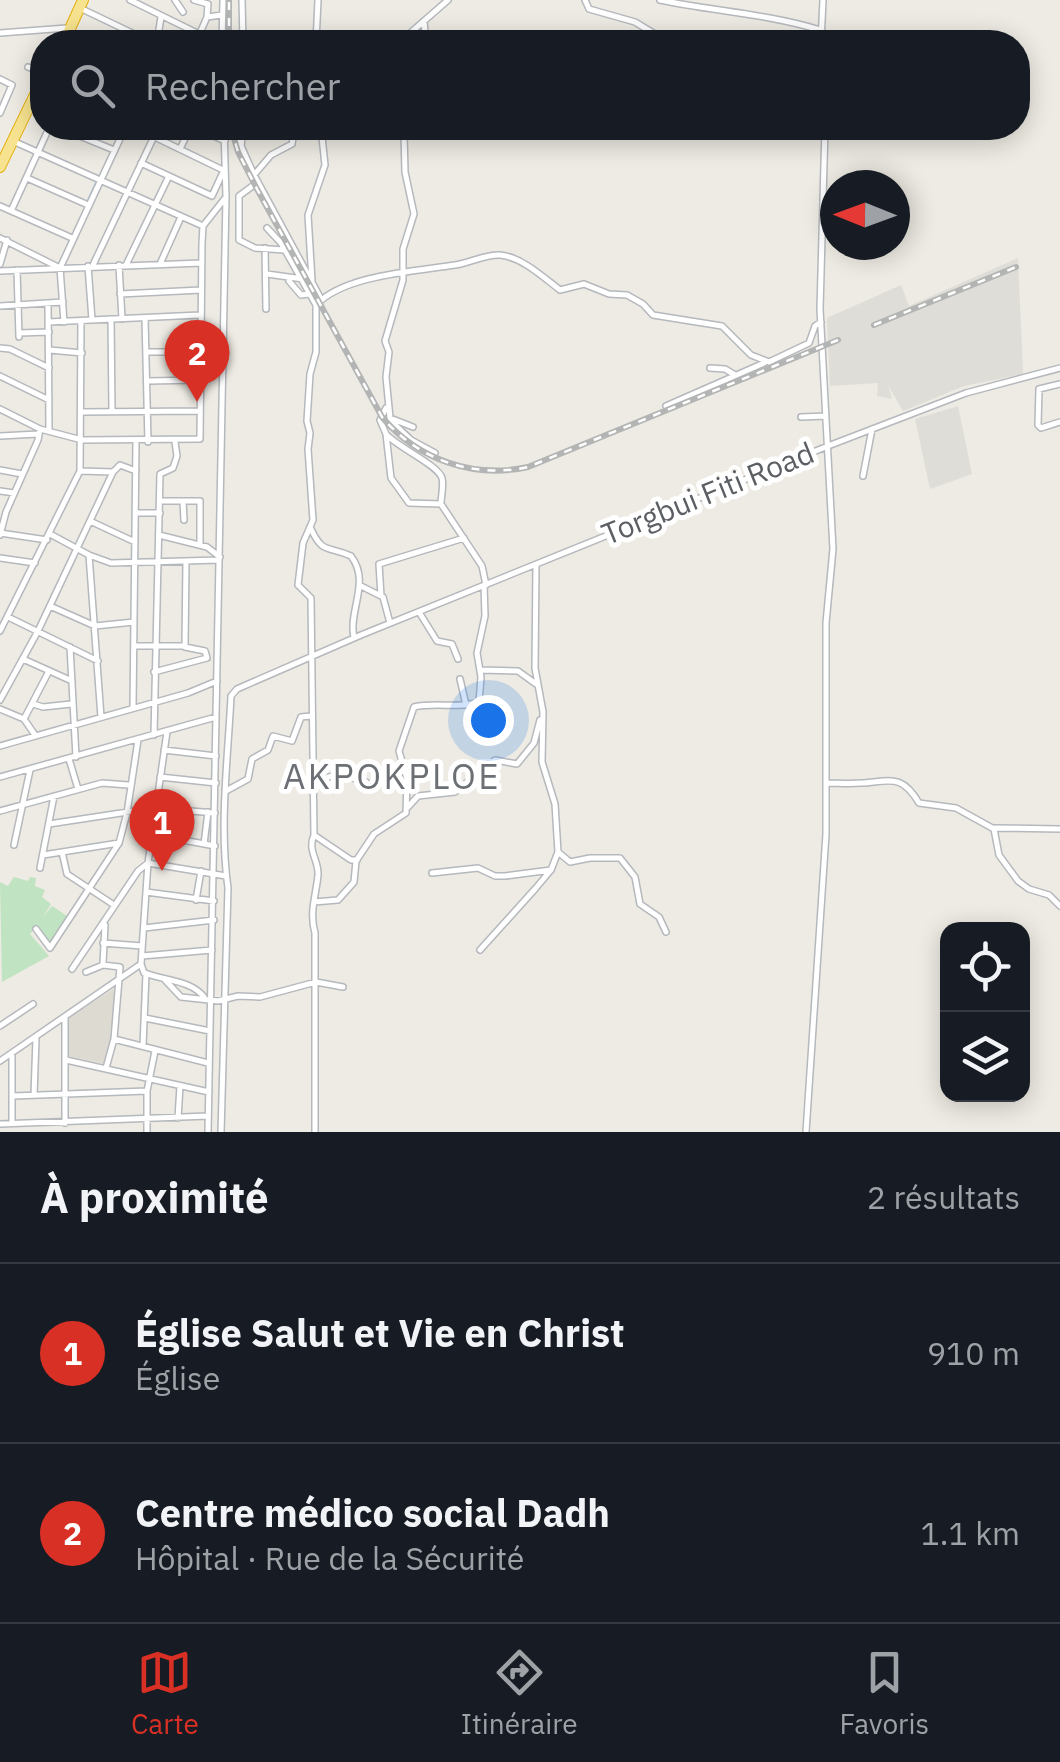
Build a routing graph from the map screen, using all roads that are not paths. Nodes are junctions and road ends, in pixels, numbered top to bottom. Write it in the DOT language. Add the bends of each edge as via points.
graph roads {
  1 [pos="130,0"];
  2 [pos="175,0"];
  3 [pos="242,0"];
  4 [pos="318,0"];
  5 [pos="448,0"];
  6 [pos="585,0"];
  7 [pos="663,0"];
  8 [pos="822,0"];
  9 [pos="195,2"];
  10 [pos="223,2"];
  11 [pos="80,3"];
  12 [pos="208,4"];
  13 [pos="184,12"];
  14 [pos="222,15"];
  15 [pos="207,16"];
  16 [pos="161,18"];
  17 [pos="424,20"];
  18 [pos="66,30"];
  19 [pos="124,30"];
  20 [pos="158,30"];
  21 [pos="190,30"];
  22 [pos="202,30"];
  23 [pos="222,30"];
  24 [pos="243,30"];
  25 [pos="317,30"];
  26 [pos="413,30"];
  27 [pos="425,30"];
  28 [pos="648,30"];
  29 [pos="820,30"];
  30 [pos="0,33"];
  31 [pos="30,33"];
  32 [pos="0,79"];
  33 [pos="30,104"];
  34 [pos="30,111"];
  35 [pos="0,113"];
  36 [pos="44,140"];
  37 [pos="89,140"];
  38 [pos="119,140"];
  39 [pos="152,140"];
  40 [pos="162,140"];
  41 [pos="186,140"];
  42 [pos="238,140"];
  43 [pos="242,140"];
  44 [pos="293,140"];
  45 [pos="322,140"];
  46 [pos="404,140"];
  47 [pos="825,140"];
  48 [pos="225,141"];
  49 [pos="14,142"];
  50 [pos="241,147"];
  51 [pos="180,149"];
  52 [pos="114,150"];
  53 [pos="38,152"];
  54 [pos="142,163"];
  55 [pos="0,170"];
  56 [pos="225,171"];
  57 [pos="254,175"];
  58 [pos="169,176"];
  59 [pos="27,178"];
  60 [pos="101,178"];
  61 [pos="259,182"];
  62 [pos="128,191"];
  63 [pos="226,197"];
  64 [pos="156,204"];
  65 [pos="0,206"];
  66 [pos="88,206"];
  67 [pos="11,211"];
  68 [pos="182,216"];
  69 [pos="240,223"];
  70 [pos="252,225"];
  71 [pos="204,226"];
  72 [pos="267,228"];
  73 [pos="72,238"];
  74 [pos="4,239"];
  75 [pos="265,248"];
  76 [pos="284,250"];
  77 [pos="201,263"];
  78 [pos="160,264"];
  79 [pos="122,265"];
  80 [pos="90,266"];
  81 [pos="0,267"];
  82 [pos="60,268"];
  83 [pos="16,270"];
  84 [pos="401,272"];
  85 [pos="266,274"];
  86 [pos="287,278"];
  87 [pos="307,280"];
  88 [pos="201,290"];
  89 [pos="120,294"];
  90 [pos="309,294"];
  91 [pos="62,302"];
  92 [pos="319,302"];
  93 [pos="48,303"];
  94 [pos="18,305"];
  95 [pos="0,306"];
  96 [pos="266,309"];
  97 [pos="201,316"];
  98 [pos="146,318"];
  99 [pos="122,319"];
  100 [pos="92,320"];
  101 [pos="111,320"];
  102 [pos="81,321"];
  103 [pos="48,322"];
  104 [pos="64,322"];
  105 [pos="821,322"];
  106 [pos="48,332"];
  107 [pos="0,348"];
  108 [pos="49,350"];
  109 [pos="146,352"];
  110 [pos="200,352"];
  111 [pos="82,353"];
  112 [pos="767,362"];
  113 [pos="49,368"];
  114 [pos="710,368"];
  115 [pos="1060,368"];
  116 [pos="1051,370"];
  117 [pos="0,376"];
  118 [pos="736,376"];
  119 [pos="200,380"];
  120 [pos="147,381"];
  121 [pos="1058,384"];
  122 [pos="49,400"];
  123 [pos="387,406"];
  124 [pos="666,406"];
  125 [pos="0,410"];
  126 [pos="200,411"];
  127 [pos="82,412"];
  128 [pos="112,412"];
  129 [pos="148,412"];
  130 [pos="384,414"];
  131 [pos="826,416"];
  132 [pos="802,417"];
  133 [pos="1060,422"];
  134 [pos="413,427"];
  135 [pos="872,429"];
  136 [pos="39,431"];
  137 [pos="49,431"];
  138 [pos="386,434"];
  139 [pos="0,436"];
  140 [pos="82,440"];
  141 [pos="136,442"];
  142 [pos="148,442"];
  143 [pos="175,442"];
  144 [pos="828,446"];
  145 [pos="436,453"];
  146 [pos="0,470"];
  147 [pos="80,471"];
  148 [pos="136,471"];
  149 [pos="113,472"];
  150 [pos="22,474"];
  151 [pos="863,476"];
  152 [pos="0,490"];
  153 [pos="14,493"];
  154 [pos="160,501"];
  155 [pos="183,501"];
  156 [pos="441,504"];
  157 [pos="3,512"];
  158 [pos="135,513"];
  159 [pos="160,513"];
  160 [pos="184,520"];
  161 [pos="90,521"];
  162 [pos="310,527"];
  163 [pos="0,534"];
  164 [pos="159,535"];
  165 [pos="48,537"];
  166 [pos="464,538"];
  167 [pos="135,542"];
  168 [pos="200,544"];
  169 [pos="77,548"];
  170 [pos="88,555"];
  171 [pos="0,558"];
  172 [pos="220,559"];
  173 [pos="156,562"];
  174 [pos="186,562"];
  175 [pos="35,563"];
  176 [pos="135,563"];
  177 [pos="536,564"];
  178 [pos="359,585"];
  179 [pos="485,585"];
  180 [pos="381,596"];
  181 [pos="50,606"];
  182 [pos="419,612"];
  183 [pos="8,618"];
  184 [pos="134,622"];
  185 [pos="390,624"];
  186 [pos="96,626"];
  187 [pos="0,631"];
  188 [pos="38,631"];
  189 [pos="357,637"];
  190 [pos="134,646"];
  191 [pos="155,646"];
  192 [pos="70,647"];
  193 [pos="184,647"];
  194 [pos="312,656"];
  195 [pos="23,659"];
  196 [pos="458,659"];
  197 [pos="98,661"];
  198 [pos="49,671"];
  199 [pos="536,671"];
  200 [pos="154,672"];
  201 [pos="482,673"];
  202 [pos="526,674"];
  203 [pos="460,679"];
  204 [pos="72,681"];
  205 [pos="217,681"];
  206 [pos="539,688"];
  207 [pos="0,700"];
  208 [pos="153,702"];
  209 [pos="32,704"];
  210 [pos="72,704"];
  211 [pos="466,705"];
  212 [pos="133,708"];
  213 [pos="0,709"];
  214 [pos="542,712"];
  215 [pos="311,716"];
  216 [pos="101,717"];
  217 [pos="216,717"];
  218 [pos="24,719"];
  219 [pos="73,724"];
  220 [pos="167,732"];
  221 [pos="35,735"];
  222 [pos="154,735"];
  223 [pos="138,740"];
  224 [pos="0,746"];
  225 [pos="164,750"];
  226 [pos="216,756"];
  227 [pos="73,758"];
  228 [pos="30,769"];
  229 [pos="0,777"];
  230 [pos="160,777"];
  231 [pos="366,782"];
  232 [pos="216,783"];
  233 [pos="826,783"];
  234 [pos="129,785"];
  235 [pos="313,785"];
  236 [pos="78,789"];
  237 [pos="226,791"];
  238 [pos="25,795"];
  239 [pos="54,796"];
  240 [pos="32,802"];
  241 [pos="23,804"];
  242 [pos="154,808"];
  243 [pos="0,810"];
  244 [pos="406,810"];
  245 [pos="127,812"];
  246 [pos="212,813"];
  247 [pos="49,824"];
  248 [pos="992,828"];
  249 [pos="1060,828"];
  250 [pos="152,834"];
  251 [pos="314,835"];
  252 [pos="119,842"];
  253 [pos="204,844"];
  254 [pos="14,845"];
  255 [pos="215,846"];
  256 [pos="62,852"];
  257 [pos="558,852"];
  258 [pos="42,855"];
  259 [pos="356,860"];
  260 [pos="148,863"];
  261 [pos="40,868"];
  262 [pos="551,870"];
  263 [pos="201,871"];
  264 [pos="432,873"];
  265 [pos="215,874"];
  266 [pos="226,876"];
  267 [pos="90,888"];
  268 [pos="146,892"];
  269 [pos="196,900"];
  270 [pos="214,901"];
  271 [pos="313,902"];
  272 [pos="114,905"];
  273 [pos="1060,906"];
  274 [pos="214,920"];
  275 [pos="106,922"];
  276 [pos="144,928"];
  277 [pos="36,929"];
  278 [pos="666,932"];
  279 [pos="103,943"];
  280 [pos="142,946"];
  281 [pos="212,950"];
  282 [pos="480,950"];
  283 [pos="142,956"];
  284 [pos="102,965"];
  285 [pos="139,966"];
  286 [pos="72,969"];
  287 [pos="86,972"];
  288 [pos="145,974"];
  289 [pos="120,980"];
  290 [pos="165,980"];
  291 [pos="316,982"];
  292 [pos="342,987"];
  293 [pos="207,998"];
  294 [pos="223,1001"];
  295 [pos="34,1004"];
  296 [pos="65,1018"];
  297 [pos="145,1018"];
  298 [pos="0,1026"];
  299 [pos="210,1031"];
  300 [pos="36,1039"];
  301 [pos="114,1039"];
  302 [pos="143,1047"];
  303 [pos="155,1051"];
  304 [pos="12,1053"];
  305 [pos="66,1060"];
  306 [pos="0,1061"];
  307 [pos="210,1063"];
  308 [pos="106,1068"];
  309 [pos="149,1078"];
  310 [pos="180,1086"];
  311 [pos="147,1091"];
  312 [pos="209,1092"];
  313 [pos="34,1095"];
  314 [pos="64,1095"];
  315 [pos="13,1096"];
  316 [pos="208,1116"];
  317 [pos="146,1118"];
  318 [pos="178,1118"];
  319 [pos="66,1123"];
  320 [pos="0,1124"];
  321 [pos="12,1124"];
  322 [pos="68,1132"];
  323 [pos="147,1132"];
  324 [pos="208,1132"];
  325 [pos="221,1132"];
  326 [pos="315,1132"];
  327 [pos="806,1132"];
  1 -- 16 [label="street"];
  2 -- 13 [label="street"];
  3 -- 24 [label="street"];
  4 -- 25 [label="street"];
  5 -- 17 [label="street"];
  6 -- 28 [label="street" via="592,10"];
  7 -- 29 [label="street"];
  8 -- 29 [label="street"];
  9 -- 12 [label="street"];
  10 -- 12 [label="street"];
  10 -- 14 [label="street"];
  11 -- 18 [label="highway"];
  11 -- 19 [label="street"];
  12 -- 15 [label="street"];
  14 -- 15 [label="street"];
  14 -- 23 [label="street"];
  15 -- 22 [label="street"];
  16 -- 20 [label="street"];
  16 -- 21 [label="street"];
  17 -- 26 [label="street"];
  17 -- 27 [label="street"];
  30 -- 31 [label="street"];
  32 -- 35 [label="street" via="12,85"];
  33 -- 49 [label="highway"];
  34 -- 49 [label="highway"];
  36 -- 53 [label="street"];
  37 -- 52 [label="street"];
  38 -- 52 [label="street"];
  39 -- 54 [label="street"];
  40 -- 51 [label="street"];
  41 -- 51 [label="street"];
  42 -- 50 [label="street"];
  43 -- 50 [label="street"];
  44 -- 57 [label="street"];
  45 -- 87 [label="street" via="325,166 308,214"];
  46 -- 84 [label="street" via="414,214"];
  47 -- 105 [label="street"];
  48 -- 56 [label="street"];
  49 -- 53 [label="street"];
  49 -- 55 [label="highway"];
  50 -- 57 [label="street"];
  51 -- 56 [label="street"];
  52 -- 60 [label="street"];
  53 -- 59 [label="street"];
  53 -- 60 [label="street"];
  54 -- 58 [label="street"];
  54 -- 62 [label="street"];
  56 -- 58 [label="street" via="212,196"];
  56 -- 63 [label="street"];
  57 -- 61 [label="street"];
  58 -- 64 [label="street"];
  59 -- 66 [label="street"];
  59 -- 67 [label="street"];
  60 -- 62 [label="street"];
  60 -- 66 [label="street"];
  61 -- 69 [label="street" via="241,192"];
  61 -- 87 [label="street"];
  62 -- 64 [label="street"];
  62 -- 80 [label="street"];
  63 -- 71 [label="street"];
  63 -- 172 [label="street"];
  64 -- 68 [label="street"];
  64 -- 79 [label="street"];
  65 -- 67 [label="street"];
  66 -- 73 [label="street"];
  67 -- 73 [label="street"];
  68 -- 71 [label="street"];
  68 -- 78 [label="street"];
  69 -- 70 [label="street"];
  69 -- 75 [label="street" via="241,242"];
  71 -- 77 [label="street"];
  72 -- 76 [label="street"];
  73 -- 82 [label="street"];
  74 -- 81 [label="street"];
  74 -- 82 [label="street"];
  75 -- 76 [label="street"];
  75 -- 85 [label="street"];
  76 -- 87 [label="street"];
  77 -- 78 [label="street"];
  77 -- 88 [label="street"];
  78 -- 79 [label="street"];
  79 -- 80 [label="street"];
  79 -- 89 [label="street"];
  80 -- 82 [label="street"];
  80 -- 100 [label="street"];
  81 -- 83 [label="street"];
  82 -- 83 [label="street"];
  82 -- 91 [label="street"];
  83 -- 94 [label="street"];
  84 -- 92 [label="street"];
  84 -- 112 [label="street" via="503,255 560,290 584,284 626,295 653,315 722,326"];
  84 -- 123 [label="street" via="385,341"];
  85 -- 86 [label="street"];
  85 -- 96 [label="street"];
  86 -- 87 [label="street"];
  86 -- 90 [label="street" via="301,295"];
  87 -- 90 [label="street"];
  87 -- 92 [label="street"];
  88 -- 89 [label="street"];
  88 -- 97 [label="street"];
  89 -- 99 [label="street"];
  90 -- 92 [label="street"];
  91 -- 93 [label="street"];
  91 -- 104 [label="street"];
  92 -- 162 [label="street" via="307,421"];
  93 -- 94 [label="street"];
  93 -- 103 [label="street"];
  94 -- 95 [label="street"];
  94 -- 106 [label="street" via="19,335"];
  97 -- 98 [label="street"];
  97 -- 110 [label="street"];
  98 -- 99 [label="street"];
  98 -- 109 [label="street"];
  99 -- 101 [label="street"];
  100 -- 101 [label="street"];
  100 -- 102 [label="street"];
  101 -- 128 [label="street"];
  102 -- 104 [label="street"];
  102 -- 111 [label="street"];
  103 -- 104 [label="street"];
  103 -- 106 [label="street"];
  105 -- 112 [label="street" via="809,343"];
  105 -- 131 [label="street"];
  106 -- 108 [label="street"];
  107 -- 113 [label="street"];
  108 -- 111 [label="street"];
  108 -- 113 [label="street"];
  109 -- 110 [label="street"];
  109 -- 120 [label="street"];
  110 -- 119 [label="street"];
  111 -- 127 [label="street"];
  112 -- 118 [label="street"];
  113 -- 122 [label="street"];
  114 -- 118 [label="street"];
  115 -- 116 [label="street, Torgbui Fiti Road"];
  116 -- 121 [label="street"];
  116 -- 135 [label="street, Torgbui Fiti Road" via="966,392"];
  117 -- 122 [label="street"];
  118 -- 124 [label="street"];
  119 -- 120 [label="street"];
  119 -- 126 [label="street"];
  120 -- 129 [label="street"];
  121 -- 133 [label="street" via="1038,391 1038,425"];
  122 -- 137 [label="street"];
  123 -- 130 [label="street"];
  123 -- 134 [label="street" via="390,418"];
  125 -- 136 [label="street"];
  126 -- 129 [label="street"];
  126 -- 143 [label="street" via="200,439"];
  127 -- 128 [label="street"];
  127 -- 140 [label="street"];
  128 -- 129 [label="street"];
  129 -- 142 [label="street"];
  130 -- 138 [label="street"];
  130 -- 145 [label="street"];
  131 -- 132 [label="street"];
  131 -- 144 [label="street"];
  135 -- 144 [label="street, Torgbui Fiti Road"];
  135 -- 151 [label="street"];
  136 -- 137 [label="street"];
  136 -- 139 [label="street"];
  136 -- 150 [label="street"];
  137 -- 140 [label="street"];
  138 -- 156 [label="street" via="438,470"];
  138 -- 156 [label="street" via="391,478 403,498"];
  140 -- 141 [label="street"];
  140 -- 147 [label="street"];
  141 -- 142 [label="street"];
  141 -- 148 [label="street"];
  142 -- 143 [label="street"];
  143 -- 154 [label="street" via="173,468 160,474"];
  144 -- 177 [label="street, Torgbui Fiti Road"];
  144 -- 233 [label="street" via="833,549"];
  146 -- 150 [label="street"];
  147 -- 149 [label="street"];
  147 -- 165 [label="street"];
  148 -- 149 [label="street" via="120,465"];
  148 -- 158 [label="street"];
  149 -- 161 [label="street"];
  150 -- 153 [label="street"];
  152 -- 153 [label="street"];
  153 -- 157 [label="street"];
  154 -- 155 [label="street"];
  154 -- 159 [label="street"];
  155 -- 160 [label="street"];
  155 -- 168 [label="street" via="200,500"];
  156 -- 166 [label="street"];
  157 -- 163 [label="street"];
  158 -- 159 [label="street"];
  158 -- 167 [label="street"];
  159 -- 164 [label="street"];
  161 -- 167 [label="street"];
  161 -- 169 [label="street"];
  162 -- 178 [label="street" via="317,544 354,560"];
  162 -- 194 [label="street" via="298,585 311,598"];
  163 -- 165 [label="street"];
  164 -- 168 [label="street"];
  164 -- 173 [label="street"];
  165 -- 169 [label="street"];
  165 -- 175 [label="street"];
  166 -- 179 [label="street" via="482,566"];
  166 -- 180 [label="street" via="381,562"];
  167 -- 176 [label="street"];
  168 -- 172 [label="street"];
  169 -- 170 [label="street"];
  169 -- 181 [label="street"];
  170 -- 176 [label="street"];
  170 -- 186 [label="street"];
  171 -- 175 [label="street"];
  172 -- 174 [label="street"];
  172 -- 205 [label="street"];
  173 -- 174 [label="street"];
  173 -- 176 [label="street"];
  173 -- 191 [label="street"];
  174 -- 193 [label="street"];
  175 -- 183 [label="street"];
  176 -- 184 [label="street"];
  177 -- 179 [label="street, Torgbui Fiti Road"];
  177 -- 199 [label="street"];
  178 -- 180 [label="street"];
  178 -- 189 [label="street" via="352,624"];
  179 -- 182 [label="street, Torgbui Fiti Road"];
  179 -- 201 [label="street"];
  180 -- 185 [label="street"];
  181 -- 186 [label="street"];
  181 -- 188 [label="street"];
  182 -- 185 [label="street, Torgbui Fiti Road"];
  182 -- 196 [label="street"];
  183 -- 187 [label="street"];
  183 -- 188 [label="street"];
  184 -- 186 [label="street"];
  184 -- 190 [label="street"];
  185 -- 189 [label="street, Torgbui Fiti Road"];
  186 -- 197 [label="street"];
  188 -- 192 [label="street"];
  188 -- 195 [label="street"];
  189 -- 194 [label="street, Torgbui Fiti Road"];
  190 -- 191 [label="street"];
  190 -- 212 [label="street"];
  191 -- 193 [label="street"];
  191 -- 200 [label="street"];
  192 -- 197 [label="street"];
  192 -- 204 [label="street"];
  193 -- 200 [label="street" via="205,651 207,658"];
  194 -- 215 [label="street"];
  194 -- 237 [label="street, Torgbui Fiti Road" via="232,696"];
  195 -- 198 [label="street"];
  195 -- 207 [label="street"];
  197 -- 216 [label="street"];
  198 -- 204 [label="street"];
  198 -- 209 [label="street"];
  199 -- 202 [label="street"];
  199 -- 206 [label="street"];
  200 -- 208 [label="street"];
  201 -- 202 [label="street"];
  201 -- 211 [label="street" via="479,702"];
  202 -- 206 [label="street"];
  203 -- 211 [label="street"];
  204 -- 210 [label="street"];
  205 -- 208 [label="street"];
  205 -- 217 [label="street"];
  206 -- 214 [label="street"];
  208 -- 212 [label="street"];
  208 -- 222 [label="street"];
  209 -- 210 [label="street"];
  209 -- 218 [label="street"];
  210 -- 219 [label="street"];
  211 -- 244 [label="street" via="412,710 399,750"];
  212 -- 216 [label="street"];
  213 -- 218 [label="street"];
  214 -- 244 [label="street" via="534,743 517,764 495,760 455,792 418,796"];
  214 -- 257 [label="street" via="542,762 555,804"];
  215 -- 235 [label="street"];
  215 -- 237 [label="street" via="301,718 290,742 273,736 268,750 252,760 248,780"];
  216 -- 219 [label="street"];
  217 -- 220 [label="street"];
  217 -- 226 [label="street"];
  218 -- 221 [label="street"];
  219 -- 221 [label="street"];
  219 -- 227 [label="street"];
  220 -- 222 [label="street"];
  220 -- 225 [label="street"];
  221 -- 224 [label="street"];
  222 -- 223 [label="street"];
  223 -- 227 [label="street"];
  223 -- 234 [label="street"];
  225 -- 226 [label="street"];
  225 -- 230 [label="street"];
  226 -- 232 [label="street"];
  227 -- 228 [label="street"];
  227 -- 236 [label="street"];
  228 -- 229 [label="street"];
  228 -- 238 [label="street"];
  230 -- 232 [label="street"];
  230 -- 242 [label="street"];
  231 -- 235 [label="street" via="326,775"];
  232 -- 246 [label="street"];
  233 -- 248 [label="street" via="894,780 918,803 956,808"];
  233 -- 327 [label="street"];
  234 -- 236 [label="street"];
  234 -- 245 [label="street"];
  235 -- 251 [label="street"];
  236 -- 239 [label="street"];
  237 -- 266 [label="street"];
  238 -- 240 [label="street"];
  238 -- 241 [label="street"];
  239 -- 240 [label="street"];
  239 -- 247 [label="street"];
  240 -- 241 [label="street"];
  241 -- 243 [label="street"];
  241 -- 254 [label="street"];
  242 -- 245 [label="street"];
  242 -- 246 [label="street"];
  242 -- 250 [label="street"];
  244 -- 259 [label="street" via="374,834"];
  245 -- 247 [label="street"];
  245 -- 252 [label="street"];
  246 -- 253 [label="street"];
  246 -- 255 [label="street"];
  247 -- 258 [label="street"];
  248 -- 249 [label="street"];
  248 -- 273 [label="street" via="999,855 1018,880"];
  250 -- 253 [label="street"];
  250 -- 260 [label="street"];
  251 -- 259 [label="street"];
  251 -- 271 [label="street" via="319,872"];
  252 -- 256 [label="street"];
  252 -- 267 [label="street"];
  253 -- 255 [label="street"];
  255 -- 265 [label="street"];
  256 -- 258 [label="street"];
  256 -- 267 [label="street" via="64,871"];
  257 -- 262 [label="street"];
  257 -- 278 [label="street" via="570,862 620,858 635,877 640,904 659,917"];
  258 -- 261 [label="street"];
  259 -- 271 [label="street" via="354,882 338,900"];
  260 -- 263 [label="street"];
  260 -- 268 [label="street"];
  260 -- 272 [label="street"];
  262 -- 264 [label="street"];
  262 -- 282 [label="street"];
  263 -- 265 [label="street"];
  263 -- 269 [label="street"];
  265 -- 266 [label="street"];
  265 -- 270 [label="street"];
  266 -- 294 [label="street"];
  267 -- 272 [label="street"];
  267 -- 277 [label="street" via="50,948"];
  268 -- 269 [label="street"];
  268 -- 276 [label="street"];
  269 -- 270 [label="street"];
  270 -- 274 [label="street"];
  271 -- 291 [label="street"];
  272 -- 275 [label="street"];
  274 -- 276 [label="street"];
  274 -- 281 [label="street"];
  275 -- 279 [label="street"];
  275 -- 286 [label="street"];
  276 -- 280 [label="street"];
  279 -- 280 [label="street"];
  279 -- 284 [label="street"];
  280 -- 283 [label="street"];
  281 -- 283 [label="street"];
  281 -- 293 [label="street"];
  283 -- 285 [label="street"];
  284 -- 287 [label="street"];
  284 -- 289 [label="street" via="120,967"];
  285 -- 288 [label="street"];
  285 -- 289 [label="street"];
  288 -- 290 [label="street"];
  288 -- 297 [label="street"];
  289 -- 296 [label="street"];
  289 -- 301 [label="street"];
  290 -- 293 [label="street"];
  290 -- 293 [label="street" via="182,997"];
  291 -- 292 [label="street"];
  291 -- 294 [label="street"];
  291 -- 326 [label="street"];
  293 -- 294 [label="street"];
  293 -- 299 [label="street"];
  294 -- 325 [label="street"];
  295 -- 298 [label="street"];
  296 -- 300 [label="street"];
  296 -- 305 [label="street"];
  297 -- 299 [label="street"];
  297 -- 302 [label="street"];
  299 -- 307 [label="street"];
  300 -- 304 [label="street"];
  300 -- 313 [label="street"];
  301 -- 302 [label="street"];
  301 -- 308 [label="street"];
  302 -- 303 [label="street"];
  303 -- 307 [label="street"];
  303 -- 309 [label="street"];
  304 -- 306 [label="street"];
  304 -- 315 [label="street"];
  305 -- 308 [label="street"];
  305 -- 314 [label="street"];
  307 -- 312 [label="street"];
  308 -- 309 [label="street"];
  309 -- 310 [label="street"];
  309 -- 311 [label="street"];
  310 -- 312 [label="street"];
  310 -- 318 [label="street"];
  311 -- 314 [label="street"];
  311 -- 317 [label="street"];
  312 -- 316 [label="street"];
  313 -- 314 [label="street"];
  313 -- 315 [label="street"];
  314 -- 319 [label="street"];
  315 -- 321 [label="street"];
  316 -- 318 [label="street"];
  316 -- 324 [label="street"];
  317 -- 318 [label="street"];
  317 -- 319 [label="street"];
  317 -- 323 [label="street"];
  319 -- 321 [label="street"];
  319 -- 322 [label="street"];
  320 -- 321 [label="street"];
}
